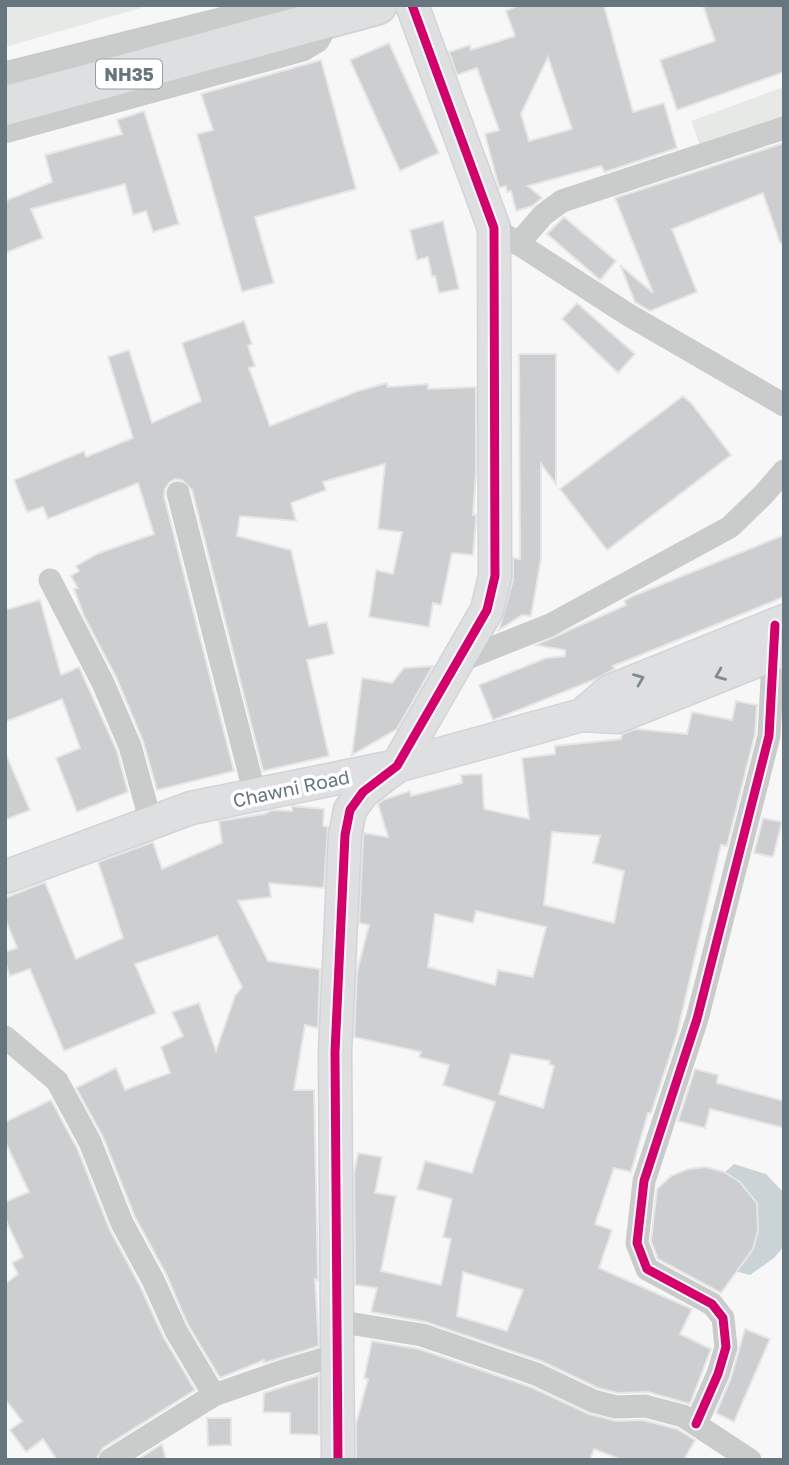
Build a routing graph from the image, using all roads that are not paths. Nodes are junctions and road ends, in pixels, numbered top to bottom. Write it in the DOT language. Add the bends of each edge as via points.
graph roads {
  1 [pos="377,5"];
  2 [pos="412,5"];
  3 [pos="330,19"];
  4 [pos="5,73"];
  5 [pos="5,106"];
  6 [pos="784,128"];
  7 [pos="5,132"];
  8 [pos="506,236"];
  9 [pos="784,405"];
  10 [pos="784,471"];
  11 [pos="178,493"];
  12 [pos="50,580"];
  13 [pos="779,638"];
  14 [pos="457,662"];
  15 [pos="397,766"];
  16 [pos="255,795"];
  17 [pos="151,823"];
  18 [pos="5,877"];
  19 [pos="5,1037"];
  20 [pos="336,1321"];
  21 [pos="337,1355"];
  22 [pos="214,1395"];
  23 [pos="696,1424"];
  24 [pos="110,1460"];
  25 [pos="338,1460"];
  26 [pos="750,1460"];
  1 -- 3 [label="highway, NH35"];
  2 -- 8 [label="street"];
  3 -- 4 [label="street" via="313,8 268,7"];
  3 -- 5 [label="highway, NH35"];
  3 -- 7 [label="street" via="318,41 303,50"];
  6 -- 8 [label="street" via="562,201"];
  8 -- 9 [label="street" via="627,314"];
  8 -- 14 [label="street" via="495,576 487,610"];
  10 -- 14 [label="street" via="730,527 550,625"];
  11 -- 16 [label="street"];
  12 -- 17 [label="street" via="130,746"];
  13 -- 15 [label="street, Chawni Road" via="617,717 582,715"];
  13 -- 23 [label="street" via="769,737 697,1019 644,1181 640,1213 637,1243 648,1269 712,1304 723,1318 726,1347"];
  14 -- 15 [label="street"];
  15 -- 16 [label="street, Chawni Road"];
  15 -- 20 [label="street" via="363,792 350,810 345,835 335,1052"];
  16 -- 17 [label="street, Chawni Road" via="191,808"];
  17 -- 18 [label="street, Chawni Road"];
  19 -- 22 [label="street" via="57,1081 90,1142 122,1223 176,1331"];
  20 -- 21 [label="street"];
  20 -- 23 [label="street" via="422,1335 536,1374 593,1401 616,1407 645,1406"];
  21 -- 22 [label="street"];
  21 -- 25 [label="street"];
  22 -- 24 [label="street"];
  23 -- 26 [label="street"];
}
